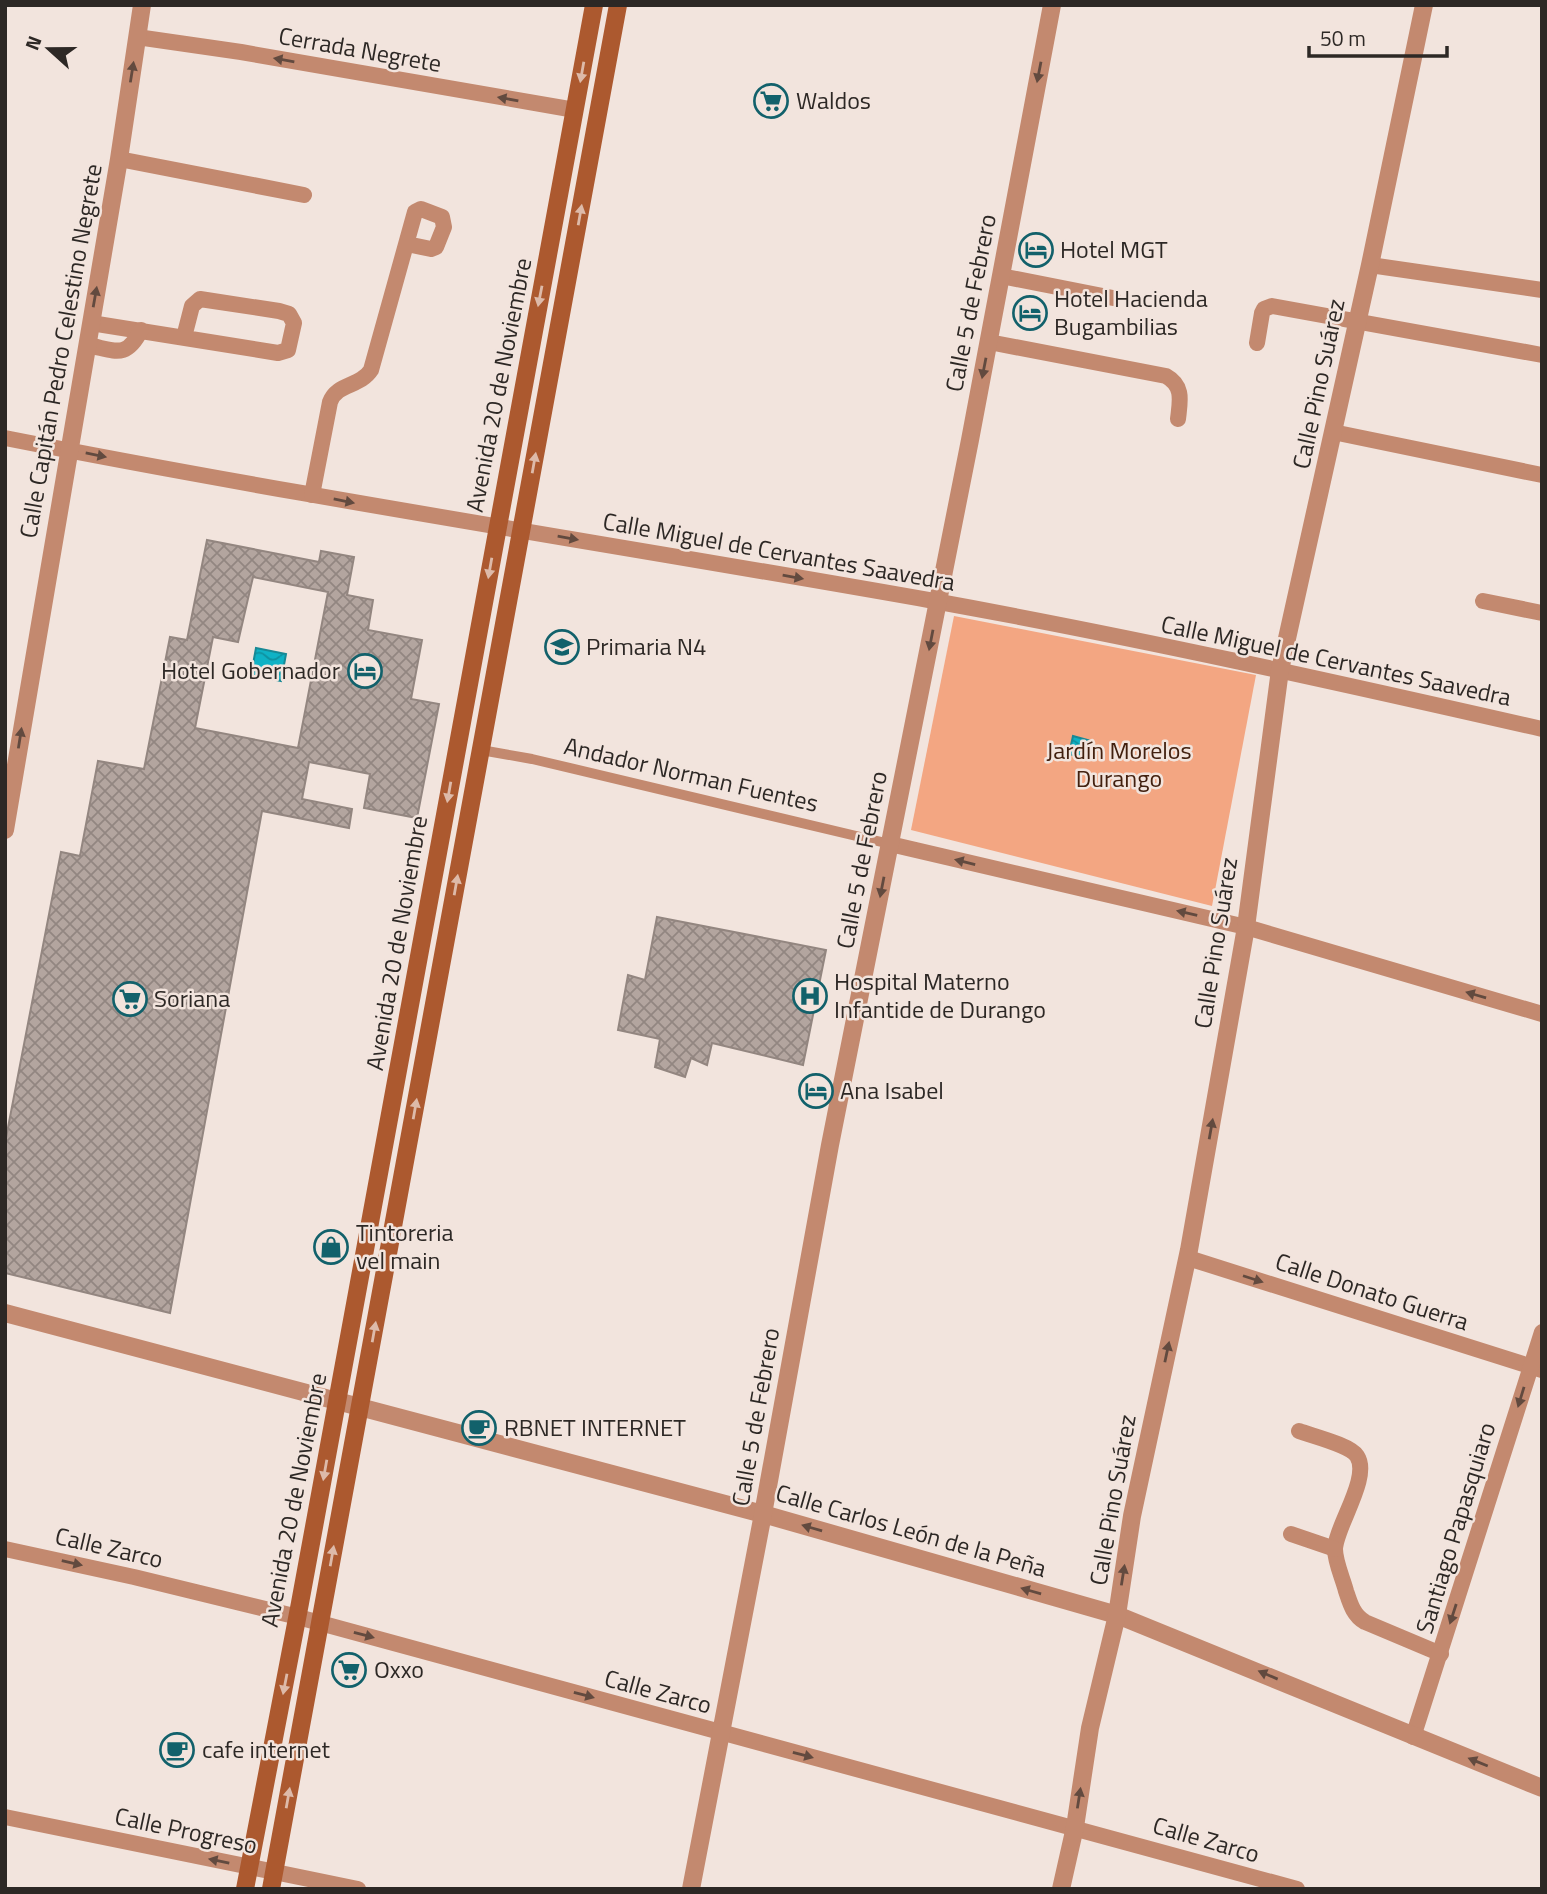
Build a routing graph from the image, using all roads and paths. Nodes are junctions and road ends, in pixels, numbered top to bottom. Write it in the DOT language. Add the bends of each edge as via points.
graph roads {
  1 [pos="142,5"];
  2 [pos="618,5"];
  3 [pos="1052,5"];
  4 [pos="1424,5"];
  5 [pos="592,6"];
  6 [pos="137,37"];
  7 [pos="575,110"];
  8 [pos="119,159"];
  9 [pos="304,195"];
  10 [pos="407,244"];
  11 [pos="1370,265"];
  12 [pos="1001,276"];
  13 [pos="1542,290"];
  14 [pos="1112,298"];
  15 [pos="1357,322"];
  16 [pos="91,323"];
  17 [pos="141,330"];
  18 [pos="184,337"];
  19 [pos="989,342"];
  20 [pos="1257,343"];
  21 [pos="87,345"];
  22 [pos="1542,355"];
  23 [pos="1178,419"];
  24 [pos="1333,432"];
  25 [pos="5,438"];
  26 [pos="68,450"];
  27 [pos="1542,475"];
  28 [pos="312,495"];
  29 [pos="497,527"];
  30 [pos="522,530"];
  31 [pos="1483,601"];
  32 [pos="939,602"];
  33 [pos="1542,613"];
  34 [pos="1280,670"];
  35 [pos="1542,729"];
  36 [pos="481,750"];
  37 [pos="8,801"];
  38 [pos="5,830"];
  39 [pos="890,844"];
  40 [pos="1246,927"];
  41 [pos="1542,1014"];
  42 [pos="1188,1258"];
  43 [pos="5,1313"];
  44 [pos="1542,1332"];
  45 [pos="1536,1368"];
  46 [pos="337,1403"];
  47 [pos="360,1409"];
  48 [pos="1299,1431"];
  49 [pos="763,1514"];
  50 [pos="1290,1534"];
  51 [pos="5,1549"];
  52 [pos="1335,1549"];
  53 [pos="1117,1615"];
  54 [pos="298,1617"];
  55 [pos="320,1623"];
  56 [pos="1441,1654"];
  57 [pos="720,1732"];
  58 [pos="1413,1737"];
  59 [pos="1542,1788"];
  60 [pos="5,1817"];
  61 [pos="1074,1827"];
  62 [pos="249,1867"];
  63 [pos="273,1880"];
  64 [pos="245,1889"];
  65 [pos="358,1889"];
  66 [pos="691,1889"];
  67 [pos="1061,1889"];
  68 [pos="1297,1889"];
  1 -- 6 [label="street, Calle Capitán Pedro Celestino Negrete"];
  30 -- 2 [label="main road, Avenida 20 de Noviembre, one-way"];
  3 -- 12 [label="street, Calle 5 de Febrero, one-way"];
  4 -- 11 [label="street, Calle Pino Suárez"];
  5 -- 7 [label="main road, Avenida 20 de Noviembre, one-way"];
  7 -- 6 [label="street, Cerrada Negrete, one-way"];
  8 -- 6 [label="street, Calle Capitán Pedro Celestino Negrete, one-way"];
  7 -- 29 [label="main road, Avenida 20 de Noviembre, one-way"];
  8 -- 9 [label="street"];
  16 -- 8 [label="street, Calle Capitán Pedro Celestino Negrete, one-way"];
  10 -- 28 [label="street" via="371,370 361,381 333,394"];
  11 -- 13 [label="street"];
  11 -- 15 [label="street, Calle Pino Suárez"];
  12 -- 14 [label="street"];
  12 -- 19 [label="street, Calle 5 de Febrero"];
  15 -- 20 [label="street" via="1267,307"];
  15 -- 22 [label="street"];
  15 -- 24 [label="street, Calle Pino Suárez"];
  16 -- 17 [label="street"];
  16 -- 21 [label="street, Calle Capitán Pedro Celestino Negrete"];
  17 -- 18 [label="street"];
  17 -- 21 [label="street" via="133,345 122,351"];
  18 -- 18 [label="street" via="278,353 290,346 294,323 289,314 279,311 200,299 192,306"];
  19 -- 23 [label="street" via="1166,376 1178,386"];
  19 -- 32 [label="street, Calle 5 de Febrero, one-way"];
  21 -- 26 [label="street, Calle Capitán Pedro Celestino Negrete"];
  24 -- 27 [label="street"];
  24 -- 34 [label="street, Calle Pino Suárez"];
  25 -- 26 [label="street, Calle Miguel de Cervantes Saavedra"];
  26 -- 28 [label="street, Calle Miguel de Cervantes Saavedra, one-way"];
  37 -- 26 [label="street, Calle Capitán Pedro Celestino Negrete, one-way"];
  28 -- 29 [label="street, Calle Miguel de Cervantes Saavedra, one-way"];
  29 -- 30 [label="street, Calle Miguel de Cervantes Saavedra"];
  29 -- 46 [label="main road, Avenida 20 de Noviembre, one-way"];
  30 -- 32 [label="street, Calle Miguel de Cervantes Saavedra, one-way"];
  30 -- 36 [label="main road, Avenida 20 de Noviembre"];
  31 -- 33 [label="street"];
  32 -- 34 [label="street, Calle Miguel de Cervantes Saavedra"];
  32 -- 39 [label="street, Calle 5 de Febrero, one-way"];
  34 -- 35 [label="street, Calle Miguel de Cervantes Saavedra"];
  34 -- 40 [label="street, Calle Pino Suárez"];
  36 -- 39 [label="street, Andador Norman Fuentes"];
  47 -- 36 [label="main road, Avenida 20 de Noviembre, one-way"];
  37 -- 38 [label="street, Calle Capitán Pedro Celestino Negrete"];
  40 -- 39 [label="street, one-way"];
  39 -- 49 [label="street, Calle 5 de Febrero, one-way"];
  41 -- 40 [label="street, one-way"];
  42 -- 40 [label="street, Calle Pino Suárez, one-way"];
  42 -- 45 [label="street, Calle Donato Guerra, one-way"];
  53 -- 42 [label="street, Calle Pino Suárez, one-way" via="1135,1503"];
  43 -- 46 [label="street, Calle Carlos León de la Peña"];
  44 -- 45 [label="street, Santiago Papasquiaro"];
  45 -- 56 [label="street, Santiago Papasquiaro, one-way"];
  46 -- 47 [label="street, Calle Carlos León de la Peña"];
  46 -- 54 [label="main road, Avenida 20 de Noviembre, one-way"];
  47 -- 49 [label="street, Calle Carlos León de la Peña"];
  55 -- 47 [label="main road, Avenida 20 de Noviembre, one-way"];
  48 -- 52 [label="street" via="1357,1454 1360,1462"];
  53 -- 49 [label="street, Calle Carlos León de la Peña, one-way"];
  49 -- 57 [label="street, Calle 5 de Febrero"];
  50 -- 52 [label="street"];
  51 -- 54 [label="street, Calle Zarco, one-way"];
  52 -- 56 [label="street" via="1349,1601 1359,1619"];
  58 -- 53 [label="street, Calle Carlos León de la Peña, one-way"];
  61 -- 53 [label="street, Calle Pino Suárez, one-way" via="1090,1728"];
  54 -- 55 [label="street, Calle Zarco"];
  54 -- 62 [label="main road, Avenida 20 de Noviembre, one-way"];
  55 -- 57 [label="street, Calle Zarco, one-way"];
  63 -- 55 [label="main road, Avenida 20 de Noviembre, one-way"];
  56 -- 58 [label="street, Santiago Papasquiaro"];
  57 -- 61 [label="street, Calle Zarco, one-way"];
  57 -- 66 [label="street, Calle 5 de Febrero"];
  59 -- 58 [label="street, Calle Carlos León de la Peña, one-way"];
  62 -- 60 [label="street, Calle Progreso, one-way"];
  61 -- 67 [label="street, Calle Pino Suárez"];
  61 -- 68 [label="street, Calle Zarco"];
  62 -- 63 [label="street, Calle Progreso"];
  62 -- 64 [label="main road, Avenida 20 de Noviembre"];
  63 -- 65 [label="street, Calle Progreso"];
}
